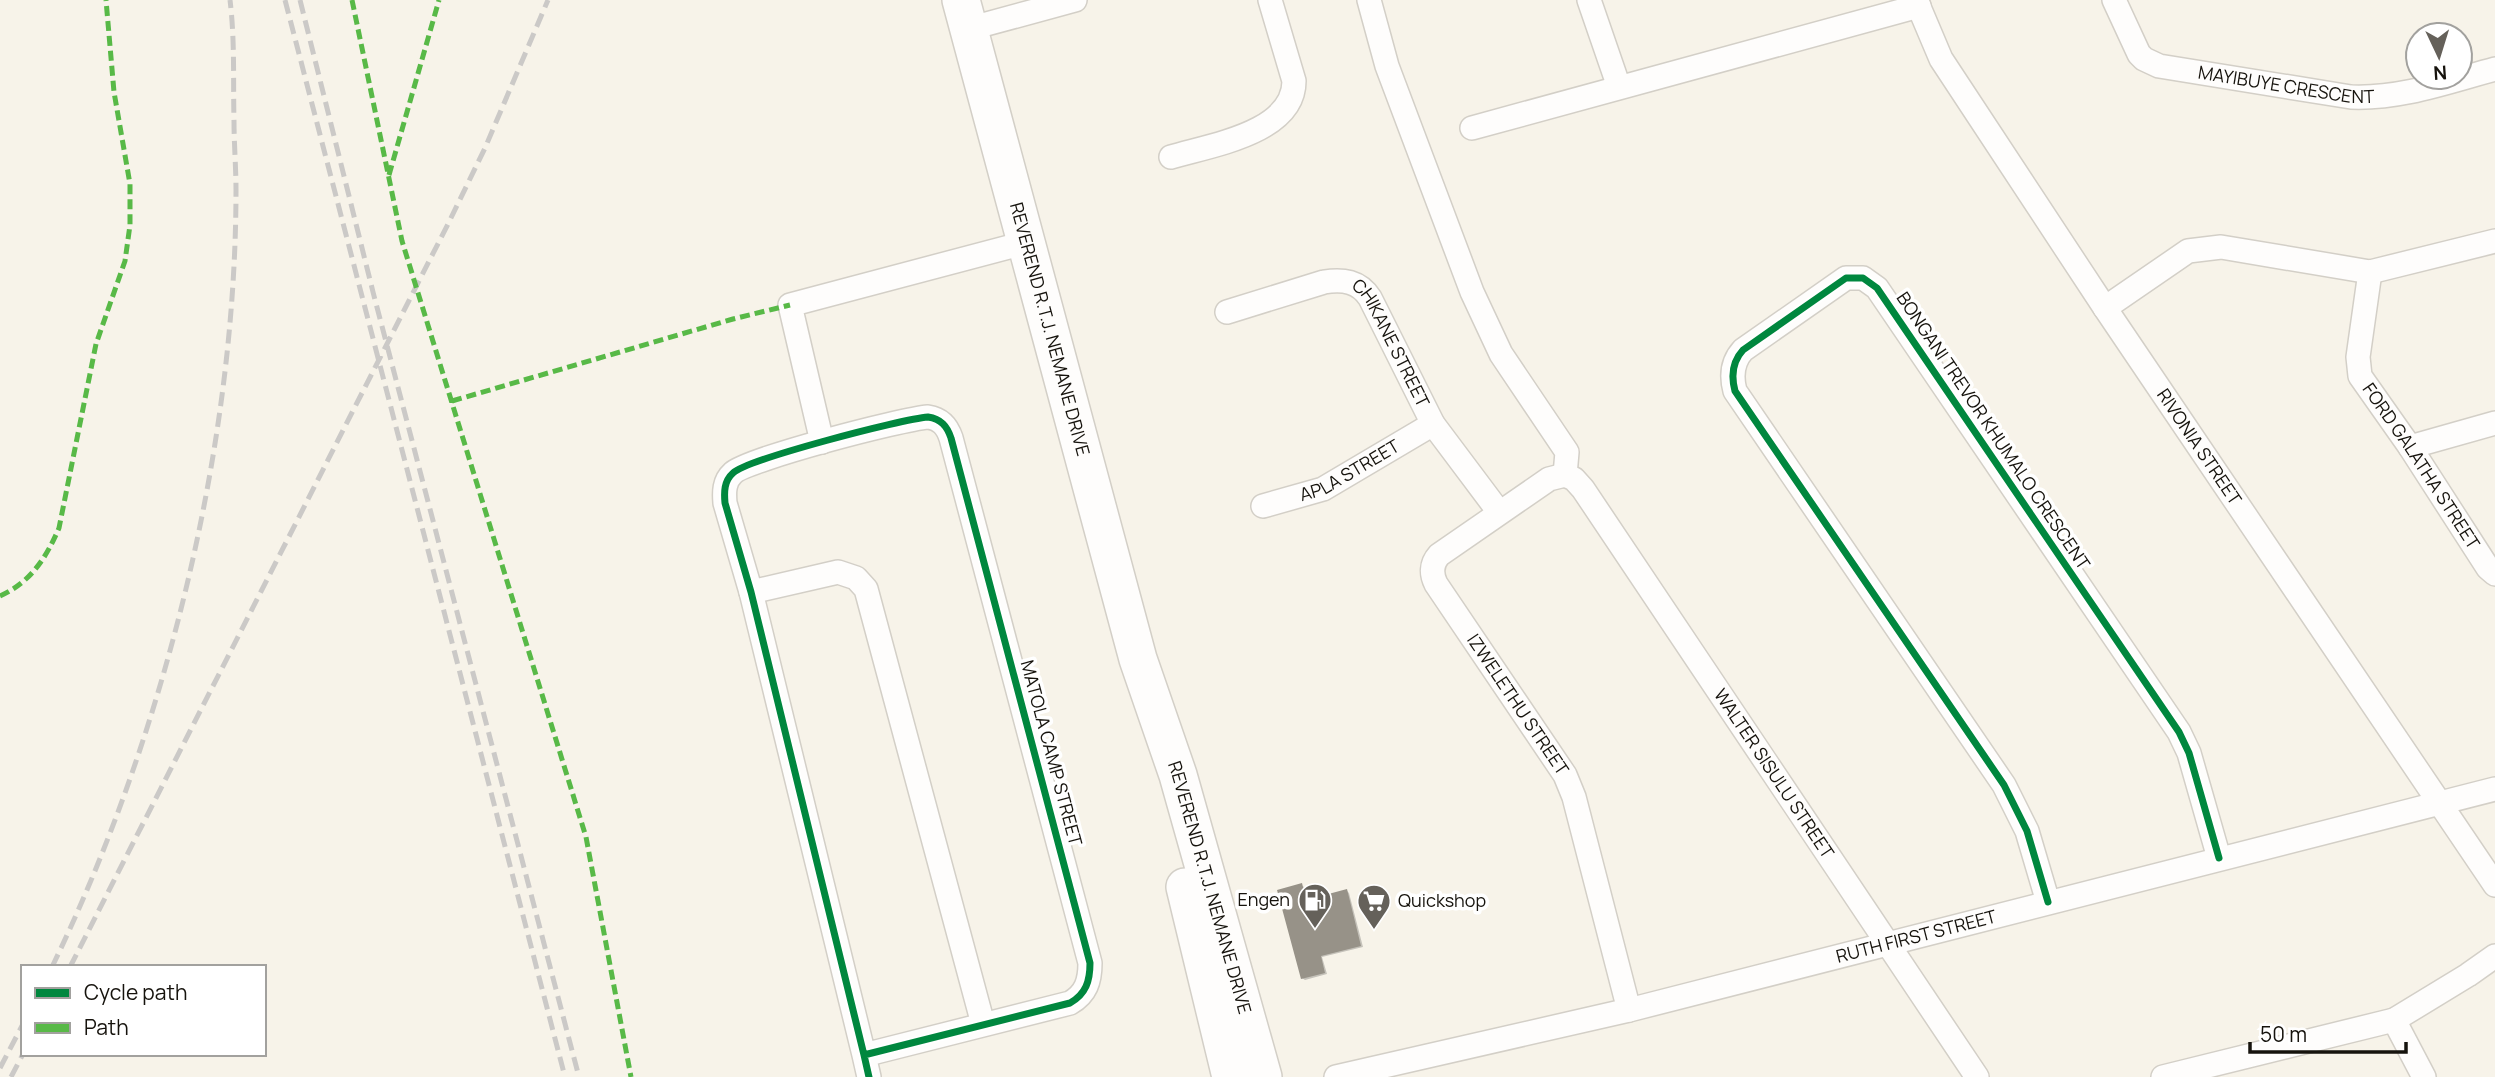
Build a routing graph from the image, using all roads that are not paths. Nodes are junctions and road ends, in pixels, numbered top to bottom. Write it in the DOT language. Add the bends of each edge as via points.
graph roads {
  1 [pos="1075,0"];
  2 [pos="1270,0"];
  3 [pos="1369,0"];
  4 [pos="1589,0"];
  5 [pos="2114,0"];
  6 [pos="1917,3"];
  7 [pos="964,14"];
  8 [pos="2495,69"];
  9 [pos="1619,87"];
  10 [pos="1472,128"];
  11 [pos="1171,157"];
  12 [pos="2495,241"];
  13 [pos="1028,242"];
  14 [pos="2370,272"];
  15 [pos="2105,308"];
  16 [pos="1227,312"];
  17 [pos="2495,423"];
  18 [pos="1433,424"];
  19 [pos="822,442"];
  20 [pos="2410,447"];
  21 [pos="1565,475"];
  22 [pos="1263,506"];
  23 [pos="1499,512"];
  24 [pos="2495,574"];
  25 [pos="751,592"];
  26 [pos="1138,659"];
  27 [pos="2495,789"];
  28 [pos="2440,803"];
  29 [pos="2219,858"];
  30 [pos="2495,885"];
  31 [pos="2048,902"];
  32 [pos="1888,944"];
  33 [pos="2495,956"];
  34 [pos="1629,1010"];
  35 [pos="2394,1020"];
  36 [pos="983,1024"];
  37 [pos="867,1066"];
  38 [pos="2216,1070"];
  39 [pos="1385,1071"];
  40 [pos="1231,1077"];
  41 [pos="1263,1077"];
  42 [pos="1336,1077"];
  43 [pos="1977,1077"];
  44 [pos="2163,1077"];
  45 [pos="2424,1077"];
  1 -- 7 [label="street"];
  2 -- 11 [label="street" via="1294,80 1294,94 1286,107 1253,132"];
  3 -- 21 [label="street" via="1387,66 1472,292 1501,354 1567,452"];
  4 -- 9 [label="street"];
  5 -- 8 [label="street, MAYIBUYE CRESCENT" via="2138,54 2158,66 2377,98"];
  6 -- 9 [label="street"];
  6 -- 15 [label="street, RIVONIA STREET" via="1941,59"];
  7 -- 13 [label="main road, REVEREND R.T.J. NEMANE DRIVE"];
  9 -- 10 [label="street"];
  12 -- 14 [label="street"];
  13 -- 19 [label="street" via="790,305"];
  13 -- 26 [label="main road, REVEREND R.T.J. NEMANE DRIVE"];
  14 -- 15 [label="street" via="2228,247 2197,248"];
  14 -- 20 [label="street, FORD GALATHA STREET" via="2358,367 2365,386"];
  15 -- 28 [label="street, RIVONIA STREET"];
  16 -- 18 [label="street, CHIKANE STREET" via="1324,282 1353,283 1370,299"];
  17 -- 20 [label="street"];
  18 -- 22 [label="street, APLA STREET" via="1323,489"];
  18 -- 23 [label="street, CHIKANE STREET"];
  19 -- 25 [label="street, MATOLA CAMP STREET" via="746,465 726,482 725,503"];
  19 -- 36 [label="street, MATOLA CAMP STREET" via="928,417 944,424 951,438 1090,963 1087,986 1074,1000"];
  20 -- 24 [label="street, FORD GALATHA STREET"];
  21 -- 23 [label="street, IZWELETHU STREET" via="1549,479"];
  21 -- 32 [label="street, WALTER SISULU STREET" via="1583,489"];
  23 -- 34 [label="street, IZWELETHU STREET" via="1439,555 1432,568 1434,579 1565,775"];
  25 -- 36 [label="street" via="838,572 856,578 866,589"];
  25 -- 37 [label="street, MATOLA CAMP STREET"];
  26 -- 40 [label="main road, REVEREND R.T.J. NEMANE DRIVE" via="1160,785"];
  26 -- 41 [label="main road, REVEREND R.T.J. NEMANE DRIVE" via="1178,775"];
  27 -- 28 [label="street, RUTH FIRST STREET"];
  28 -- 29 [label="street, RUTH FIRST STREET"];
  28 -- 30 [label="street, RIVONIA STREET"];
  29 -- 31 [label="street, RUTH FIRST STREET"];
  29 -- 31 [label="street, BONGANI TREVOR KHUMALO CRESCENT" via="2179,732 1877,288 1863,278 1846,278 1743,350 1734,365 1735,391 2004,785 2027,831"];
  31 -- 32 [label="street, RUTH FIRST STREET"];
  32 -- 34 [label="street, RUTH FIRST STREET"];
  32 -- 43 [label="street, WALTER SISULU STREET"];
  33 -- 35 [label="street"];
  34 -- 39 [label="street, RUTH FIRST STREET"];
  35 -- 38 [label="street"];
  35 -- 45 [label="street"];
  36 -- 37 [label="street, MATOLA CAMP STREET"];
  38 -- 44 [label="street"];
  39 -- 42 [label="street, RUTH FIRST STREET"];
}
